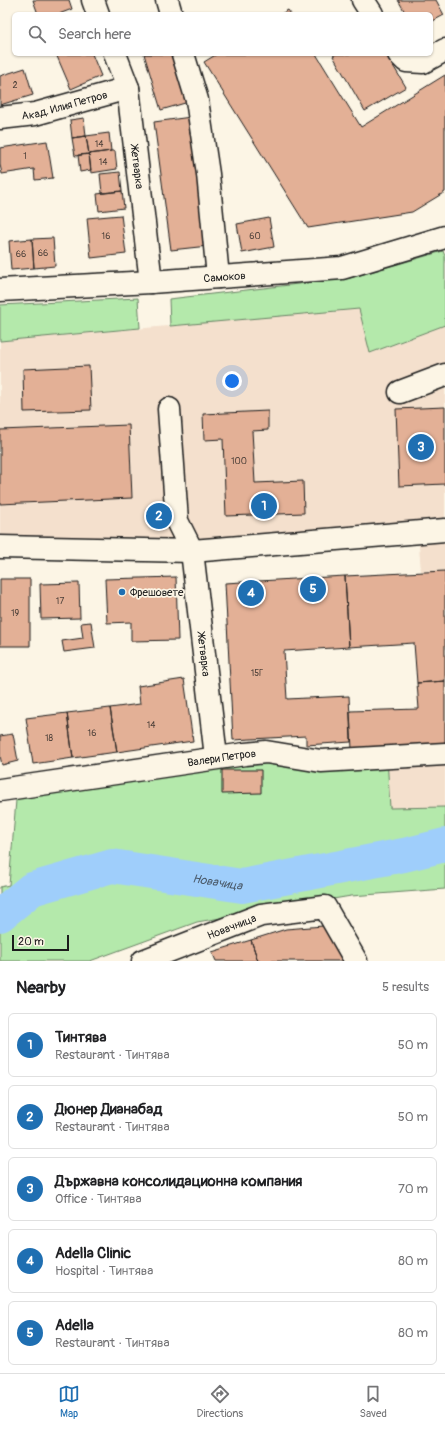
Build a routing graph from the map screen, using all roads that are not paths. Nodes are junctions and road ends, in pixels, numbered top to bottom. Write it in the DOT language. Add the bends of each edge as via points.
graph roads {
  1 [pos="93,0"];
  2 [pos="167,0"];
  3 [pos="363,0"];
  4 [pos="97,12"];
  5 [pos="170,12"];
  6 [pos="371,12"];
  7 [pos="445,50"];
  8 [pos="115,56"];
  9 [pos="184,56"];
  10 [pos="401,56"];
  11 [pos="128,88"];
  12 [pos="0,118"];
  13 [pos="445,237"];
  14 [pos="218,277"];
  15 [pos="151,282"];
  16 [pos="0,290"];
  17 [pos="445,375"];
  18 [pos="400,392"];
  19 [pos="169,410"];
  20 [pos="445,530"];
  21 [pos="0,547"];
  22 [pos="192,551"];
  23 [pos="445,754"];
  24 [pos="216,757"];
  25 [pos="0,790"];
  26 [pos="143,961"];
  27 [pos="356,961"];
  1 -- 4 [label="street"];
  2 -- 5 [label="street"];
  3 -- 6 [label="street"];
  7 -- 10 [label="street" via="423,62 406,61"];
  8 -- 11 [label="street, Жетварка"];
  9 -- 14 [label="street" via="197,100 208,174"];
  11 -- 12 [label="street, Акад. Илия Петров" via="35,114"];
  11 -- 15 [label="street, Жетварка"];
  13 -- 14 [label="street, Самоков" via="342,268"];
  14 -- 15 [label="street, Самоков"];
  15 -- 16 [label="street, Самоков"];
  17 -- 18 [label="street"];
  19 -- 22 [label="street, Жетварка" via="177,521"];
  20 -- 22 [label="street"];
  21 -- 22 [label="street"];
  22 -- 24 [label="street, Жетварка"];
  23 -- 24 [label="street, Валери Петров" via="332,761 266,752"];
  24 -- 25 [label="street, Валери Петров"];
  26 -- 27 [label="street, Новачница" via="261,915 325,908"];
}
